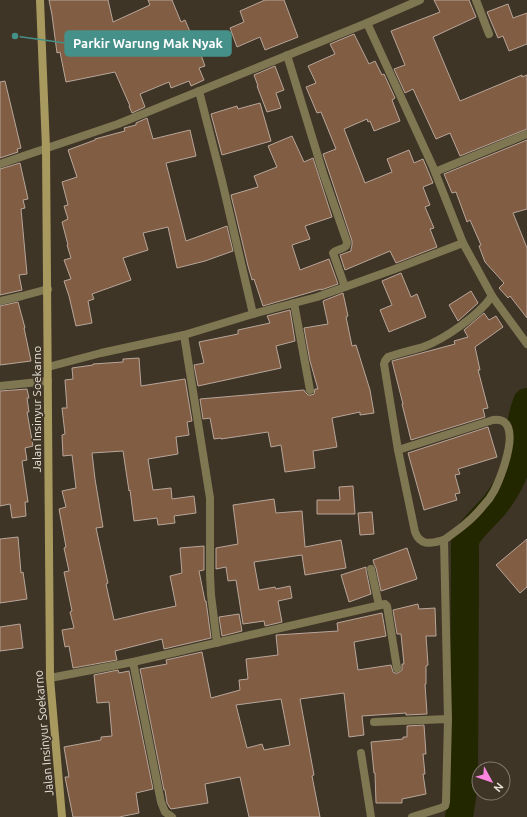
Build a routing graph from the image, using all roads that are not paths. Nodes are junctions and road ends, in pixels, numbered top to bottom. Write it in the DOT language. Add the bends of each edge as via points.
graph roads {
  1 [pos="40,0"];
  2 [pos="420,0"];
  3 [pos="476,0"];
  4 [pos="367,23"];
  5 [pos="489,34"];
  6 [pos="287,54"];
  7 [pos="199,91"];
  8 [pos="527,134"];
  9 [pos="46,148"];
  10 [pos="0,164"];
  11 [pos="435,172"];
  12 [pos="463,242"];
  13 [pos="345,288"];
  14 [pos="48,289"];
  15 [pos="492,296"];
  16 [pos="0,301"];
  17 [pos="294,303"];
  18 [pos="253,314"];
  19 [pos="184,335"];
  20 [pos="527,344"];
  21 [pos="48,367"];
  22 [pos="48,381"];
  23 [pos="0,386"];
  24 [pos="310,390"];
  25 [pos="398,450"];
  26 [pos="444,540"];
  27 [pos="372,569"];
  28 [pos="379,605"];
  29 [pos="217,643"];
  30 [pos="133,662"];
  31 [pos="396,668"];
  32 [pos="50,678"];
  33 [pos="448,718"];
  34 [pos="374,722"];
  35 [pos="361,753"];
  36 [pos="62,817"];
  37 [pos="172,817"];
  38 [pos="370,817"];
  39 [pos="412,817"];
  1 -- 9 [label="main road, Jalan Insinyur Soekarno"];
  2 -- 4 [label="street"];
  3 -- 5 [label="street"];
  4 -- 6 [label="street"];
  4 -- 11 [label="street"];
  6 -- 7 [label="street"];
  6 -- 13 [label="street" via="347,245 333,253"];
  7 -- 9 [label="street" via="118,124"];
  7 -- 18 [label="street"];
  8 -- 11 [label="street"];
  9 -- 10 [label="street"];
  9 -- 14 [label="main road, Jalan Insinyur Soekarno"];
  11 -- 12 [label="street"];
  12 -- 13 [label="street"];
  12 -- 15 [label="street"];
  13 -- 17 [label="street"];
  14 -- 16 [label="street"];
  14 -- 21 [label="main road, Jalan Insinyur Soekarno"];
  15 -- 20 [label="street"];
  15 -- 25 [label="street" via="451,333 425,346 388,357 385,361"];
  17 -- 18 [label="street"];
  17 -- 24 [label="street"];
  18 -- 19 [label="street"];
  19 -- 21 [label="street"];
  19 -- 29 [label="street" via="210,498 211,588"];
  21 -- 22 [label="main road, Jalan Insinyur Soekarno"];
  22 -- 23 [label="street"];
  22 -- 32 [label="main road, Jalan Insinyur Soekarno"];
  25 -- 26 [label="street" via="417,536 428,544"];
  25 -- 26 [label="street" via="493,420 502,420 508,425 510,435 507,456 494,492 473,518"];
  26 -- 33 [label="street"];
  27 -- 28 [label="street"];
  28 -- 29 [label="street"];
  28 -- 31 [label="street" via="387,606"];
  29 -- 30 [label="street"];
  30 -- 32 [label="street"];
  30 -- 37 [label="street" via="161,802 165,812"];
  32 -- 36 [label="main road, Jalan Insinyur Soekarno"];
  33 -- 34 [label="street"];
  33 -- 39 [label="street" via="445,806"];
  35 -- 38 [label="street"];
}
